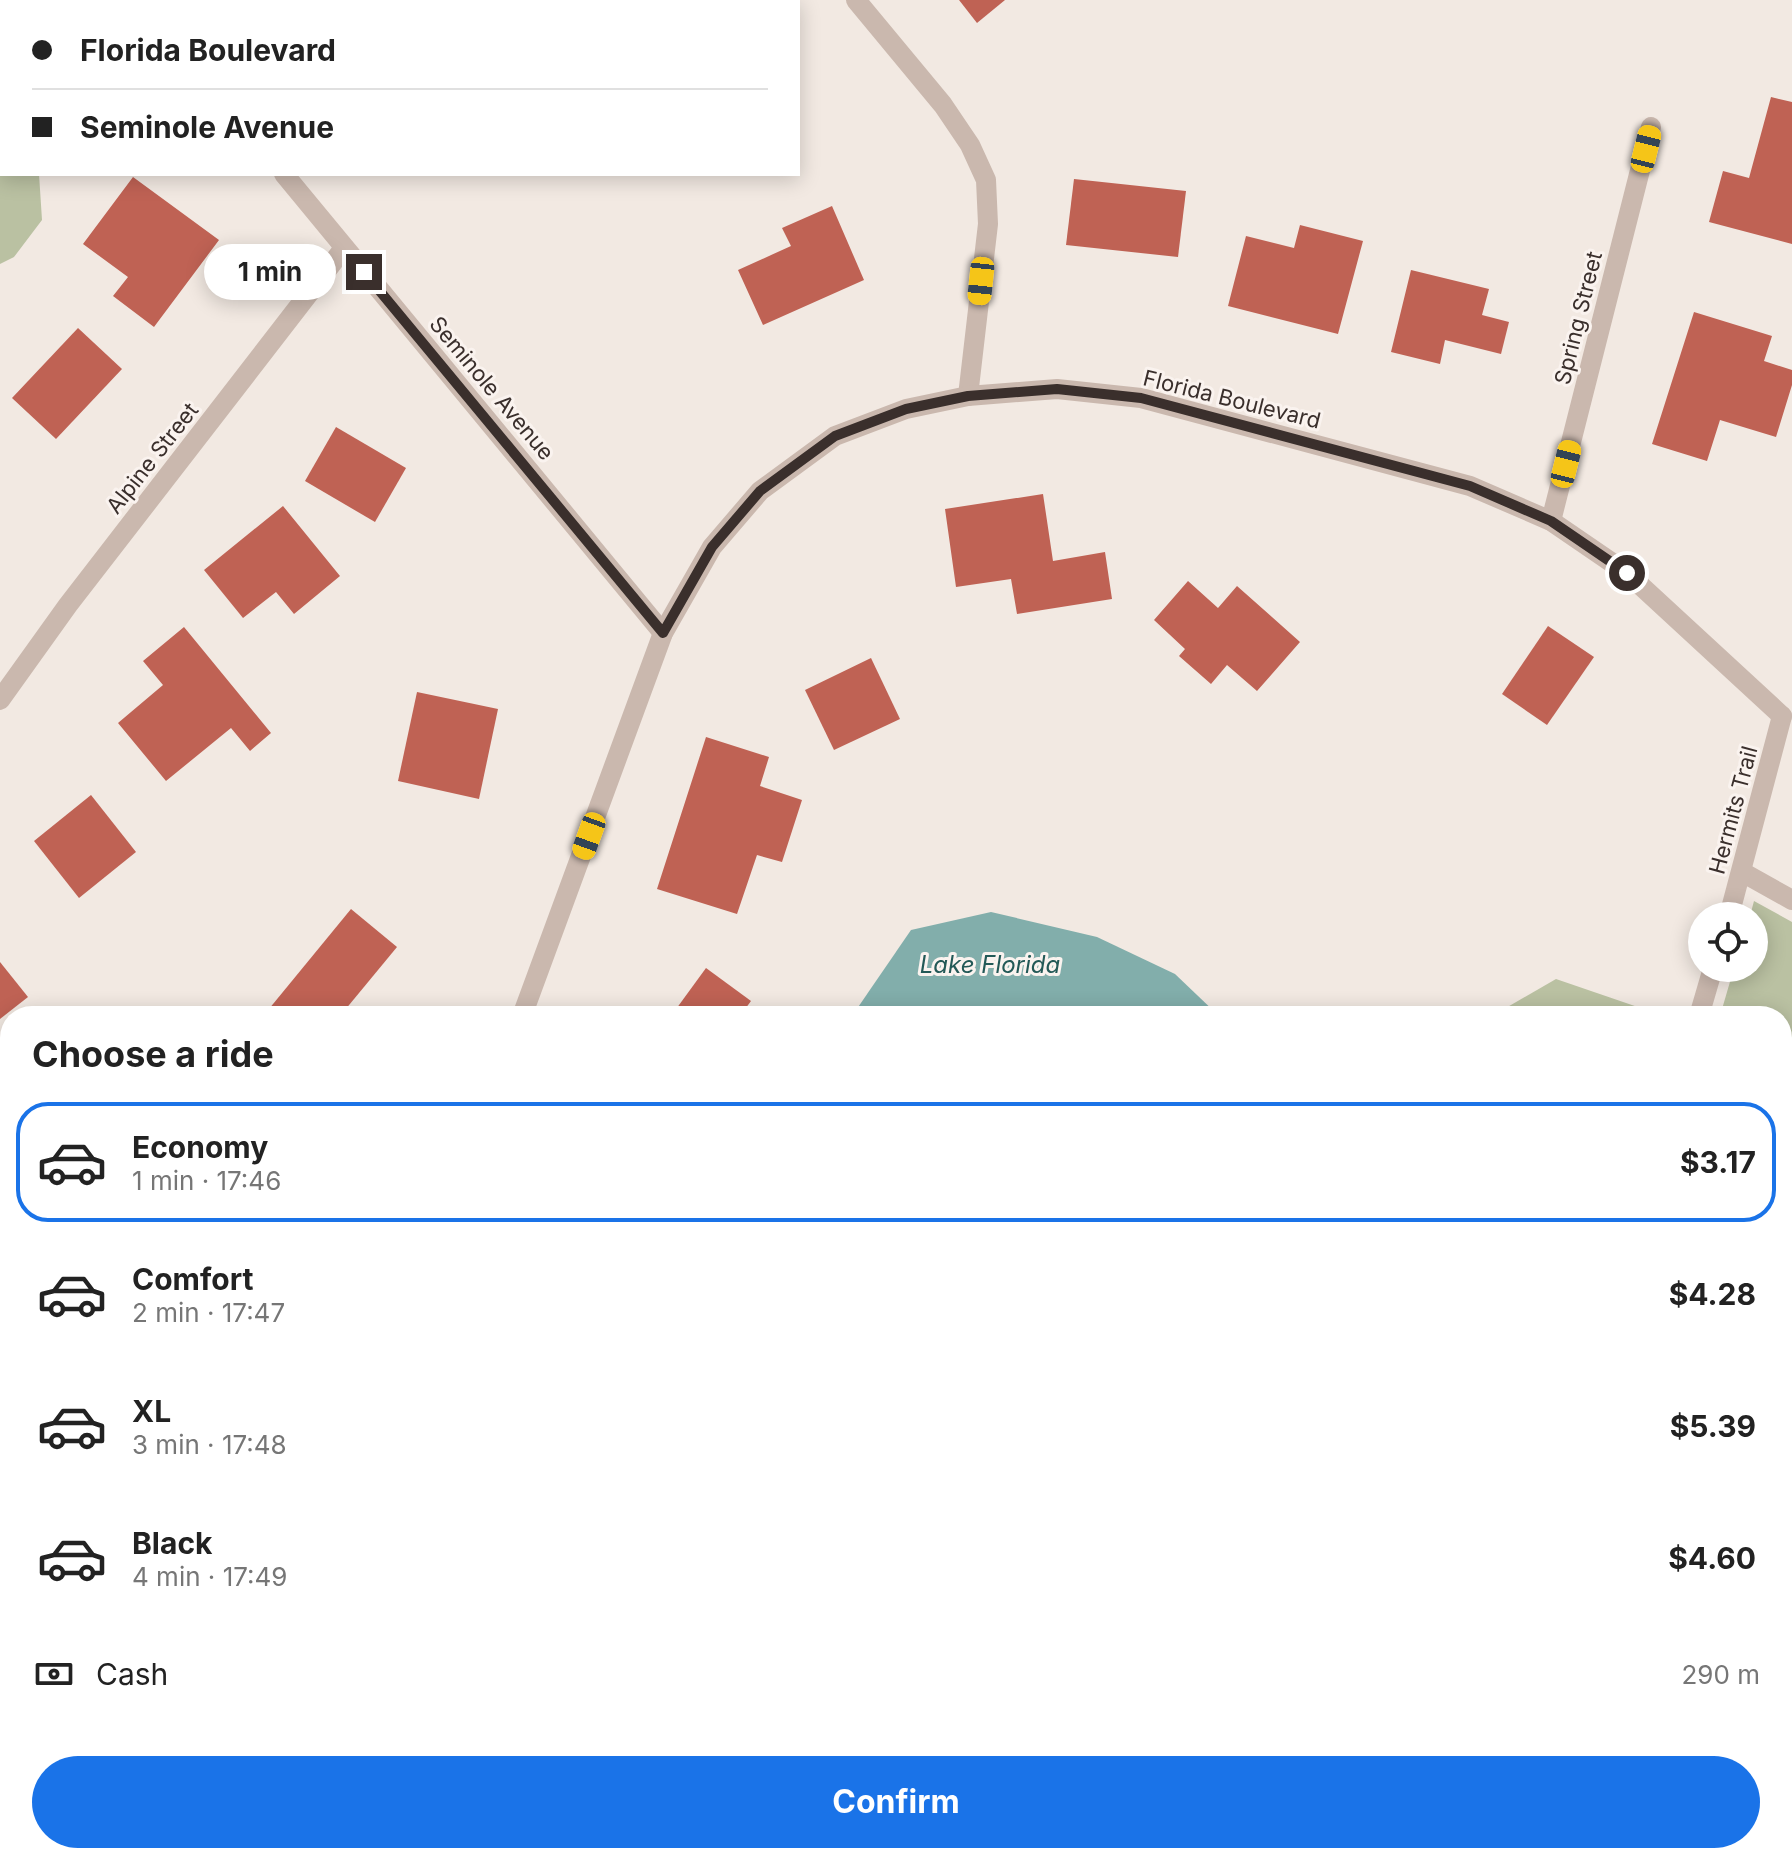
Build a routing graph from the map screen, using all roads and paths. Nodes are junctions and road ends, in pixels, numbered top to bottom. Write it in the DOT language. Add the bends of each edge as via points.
graph roads {
  1 [pos="856,0"];
  2 [pos="1651,127"];
  3 [pos="286,176"];
  4 [pos="344,248"];
  5 [pos="968,396"];
  6 [pos="1551,521"];
  7 [pos="663,633"];
  8 [pos="0,700"];
  9 [pos="1787,712"];
  10 [pos="1742,872"];
  11 [pos="1792,900"];
  12 [pos="1733,902"];
  13 [pos="1709,982"];
  14 [pos="526,1006"];
  15 [pos="1702,1006"];
  1 -- 5 [label="street" via="943,105 986,180 988,224"];
  2 -- 6 [label="street, Spring Street"];
  3 -- 4 [label="street, Seminole Avenue"];
  4 -- 7 [label="street, Seminole Avenue"];
  4 -- 8 [label="street, Alpine Street"];
  5 -- 6 [label="street, Florida Boulevard" via="1057,389 1141,398 1470,486"];
  5 -- 7 [label="street, Florida Boulevard" via="906,409 835,436 760,491 712,547"];
  6 -- 9 [label="street, Florida Boulevard" via="1627,573"];
  7 -- 14 [label="street, Florida Boulevard"];
  9 -- 10 [label="street, Hermits Trail"];
  10 -- 11 [label="street"];
  10 -- 12 [label="street, Hermits Trail"];
  13 -- 15 [label="street"];
}
